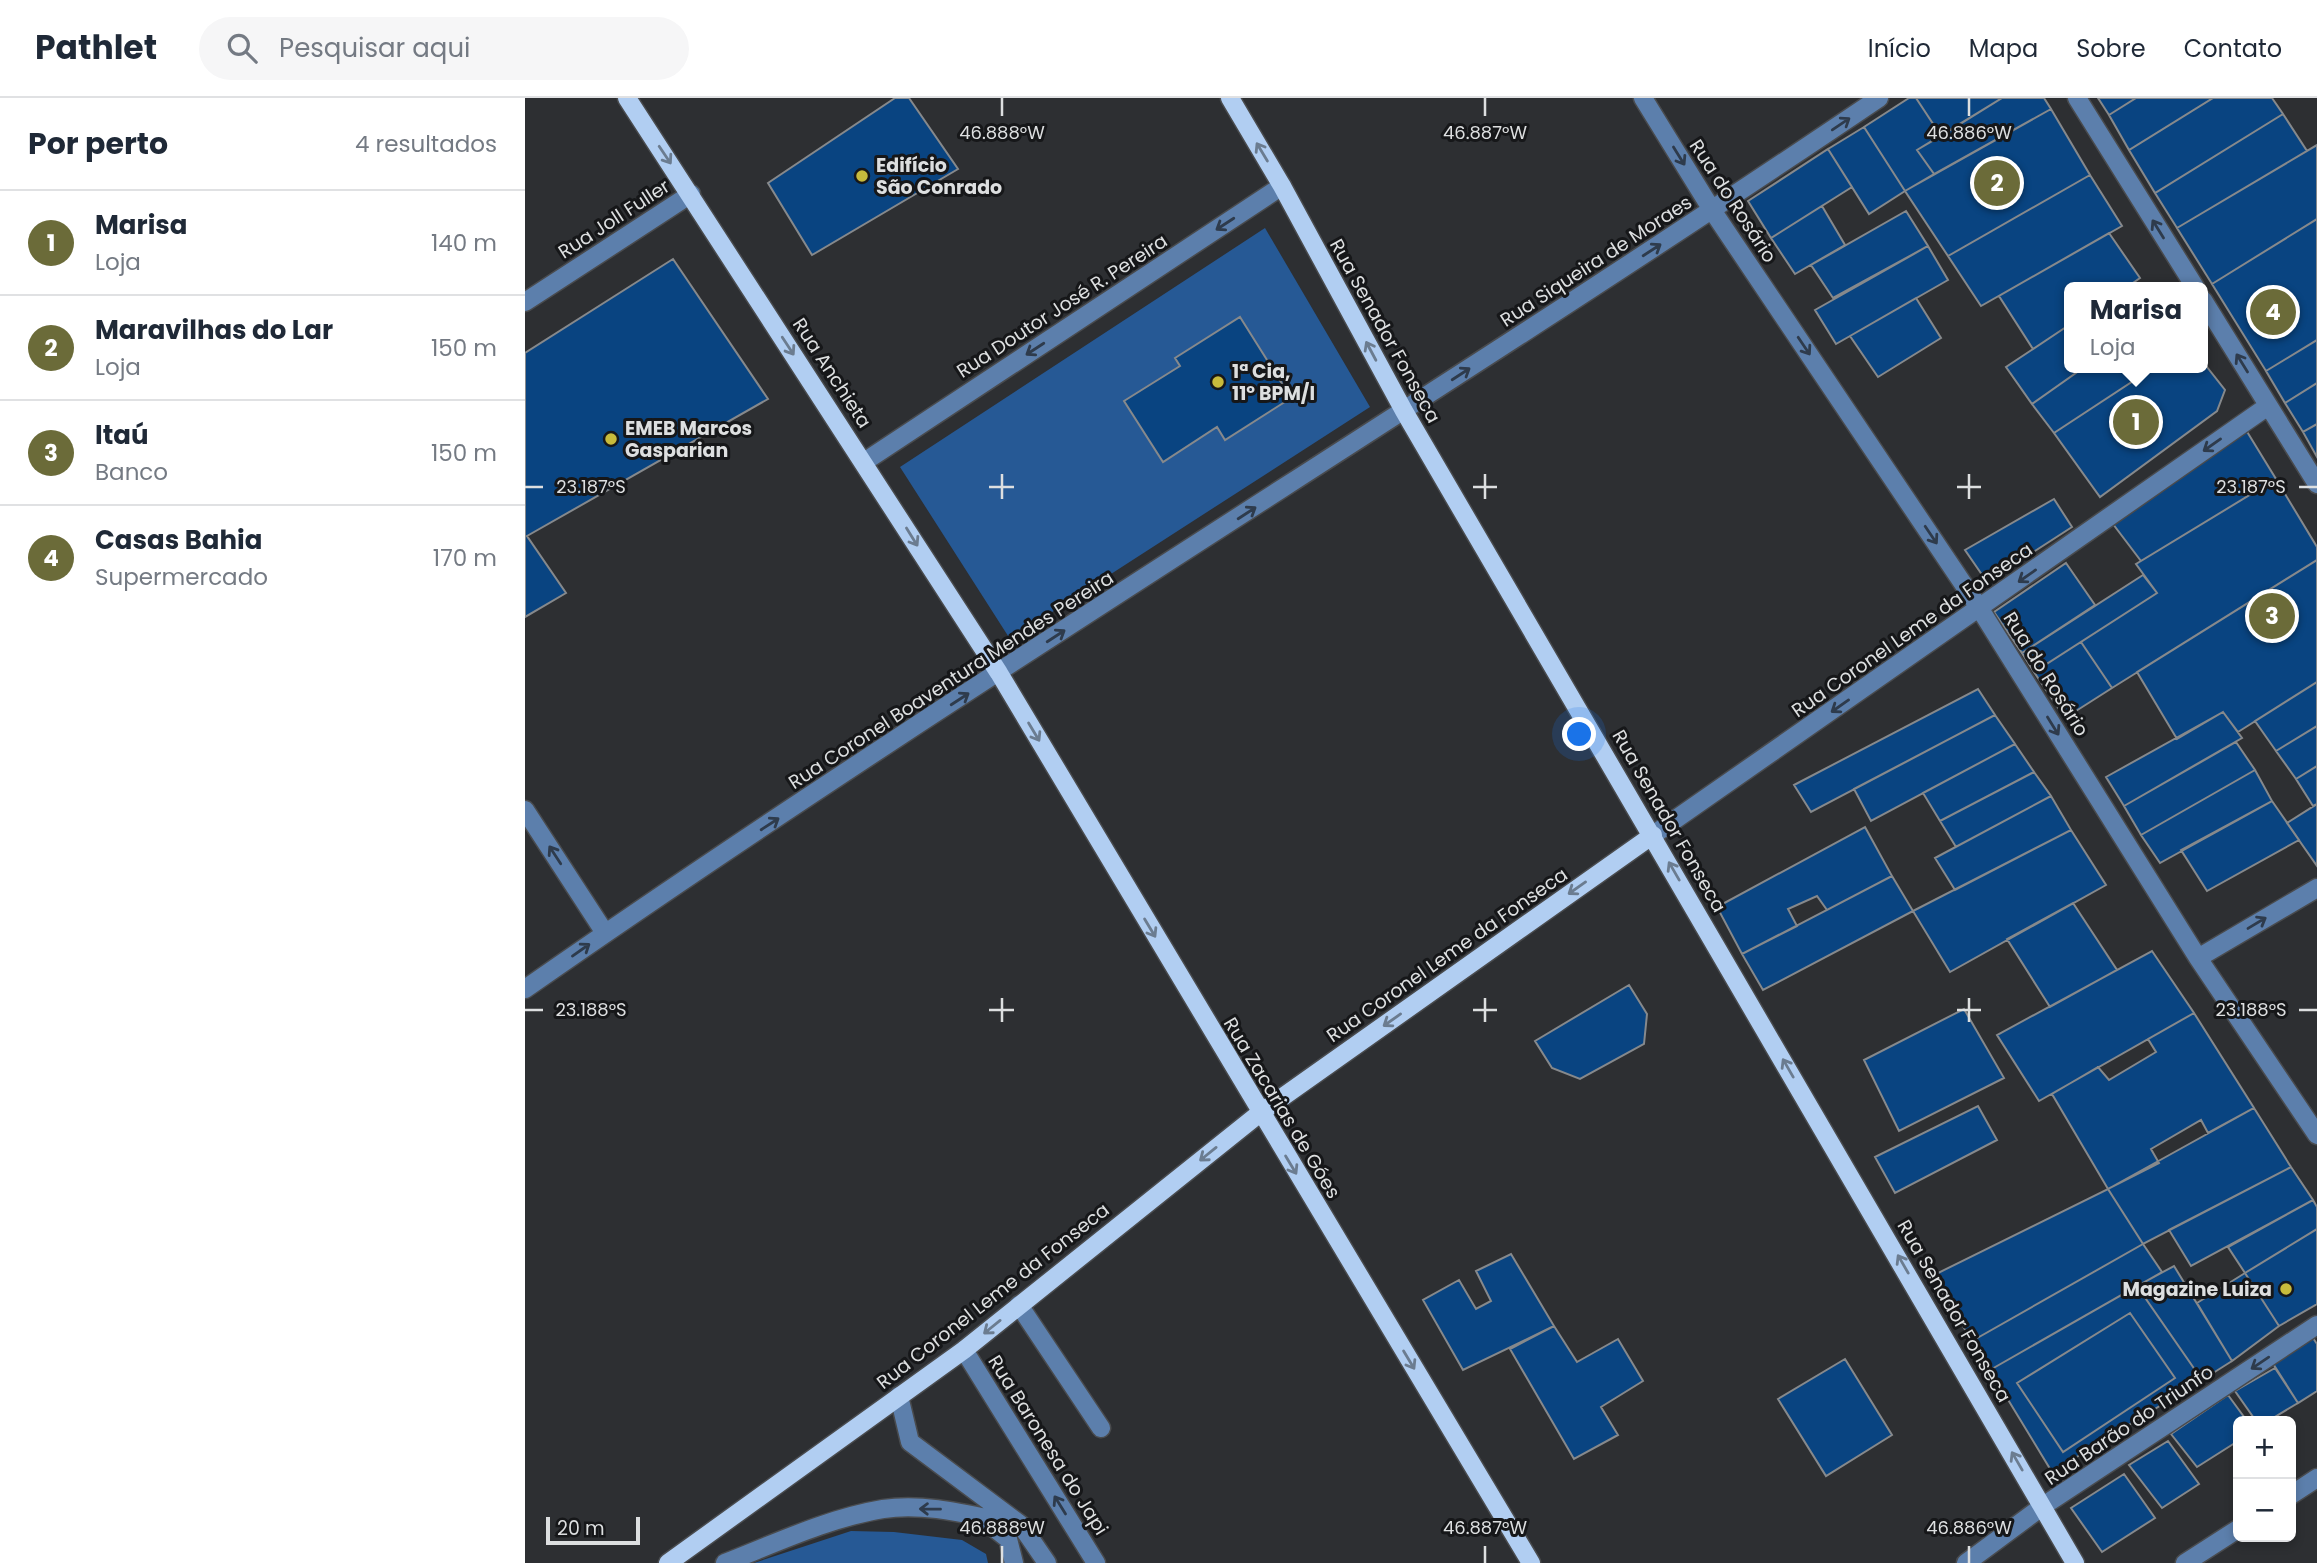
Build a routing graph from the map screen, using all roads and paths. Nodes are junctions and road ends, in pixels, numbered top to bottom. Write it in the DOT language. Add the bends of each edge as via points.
graph roads {
  1 [pos="627,98"];
  2 [pos="1230,98"];
  3 [pos="1643,98"];
  4 [pos="1879,98"];
  5 [pos="2077,98"];
  6 [pos="1282,186"];
  7 [pos="691,194"];
  8 [pos="1713,211"];
  9 [pos="2192,282"];
  10 [pos="525,302"];
  11 [pos="2208,308"];
  12 [pos="2268,406"];
  13 [pos="1404,411"];
  14 [pos="864,462"];
  15 [pos="2317,484"];
  16 [pos="1980,609"];
  17 [pos="999,673"];
  18 [pos="525,810"];
  19 [pos="1653,835"];
  20 [pos="2317,888"];
  21 [pos="605,933"];
  22 [pos="2198,958"];
  23 [pos="525,989"];
  24 [pos="1260,1113"];
  25 [pos="2317,1135"];
  26 [pos="1020,1305"];
  27 [pos="2317,1325"];
  28 [pos="964,1350"];
  29 [pos="899,1396"];
  30 [pos="1101,1428"];
  31 [pos="2317,1478"];
  32 [pos="2296,1492"];
  33 [pos="2043,1506"];
  34 [pos="982,1518"];
  35 [pos="1021,1525"];
  36 [pos="2233,1532"];
  37 [pos="668,1563"];
  38 [pos="725,1563"];
  39 [pos="1014,1563"];
  40 [pos="1048,1563"];
  41 [pos="1097,1563"];
  42 [pos="1531,1563"];
  43 [pos="1966,1563"];
  44 [pos="2075,1563"];
  45 [pos="2185,1563"];
  1 -- 7 [label="main road, Rua Anchieta, one-way"];
  6 -- 2 [label="main road, Rua Senador Fonseca, one-way"];
  3 -- 8 [label="street, Rua do Rosário, one-way"];
  8 -- 4 [label="street, Rua Siqueira de Moraes, one-way"];
  9 -- 5 [label="street, one-way"];
  13 -- 6 [label="main road, Rua Senador Fonseca, one-way"];
  6 -- 14 [label="street, Rua Doutor José R. Pereira, one-way"];
  7 -- 10 [label="street, Rua Joll Fuller"];
  7 -- 14 [label="main road, Rua Anchieta, one-way"];
  13 -- 8 [label="street, Rua Siqueira de Moraes, one-way"];
  8 -- 16 [label="street, Rua do Rosário, one-way"];
  12 -- 11 [label="street, one-way"];
  12 -- 15 [label="street"];
  12 -- 16 [label="street, Rua Coronel Leme da Fonseca, one-way"];
  17 -- 13 [label="street, Rua Coronel Boaventura Mendes Pereira, one-way"];
  13 -- 19 [label="main road, Rua Senador Fonseca"];
  14 -- 17 [label="main road, Rua Anchieta, one-way"];
  16 -- 19 [label="street, Rua Coronel Leme da Fonseca, one-way"];
  16 -- 22 [label="street, Rua do Rosário, one-way"];
  21 -- 17 [label="street, Rua Coronel Boaventura Mendes Pereira, one-way"];
  17 -- 24 [label="main road, Rua Zacarias de Góes, one-way"];
  21 -- 18 [label="street, one-way"];
  19 -- 24 [label="main road, Rua Coronel Leme da Fonseca, one-way"];
  33 -- 19 [label="main road, Rua Senador Fonseca, one-way"];
  22 -- 20 [label="street, one-way"];
  23 -- 21 [label="street, Rua Coronel Boaventura Mendes Pereira, one-way"];
  22 -- 25 [label="street, Rua do Rosário"];
  24 -- 26 [label="main road, Rua Coronel Leme da Fonseca, one-way"];
  24 -- 42 [label="main road, Rua Zacarias de Góes, one-way"];
  26 -- 28 [label="main road, Rua Coronel Leme da Fonseca, one-way"];
  26 -- 30 [label="street"];
  27 -- 33 [label="street, Rua Barão do Triunfo, one-way"];
  28 -- 29 [label="main road, Rua Coronel Leme da Fonseca"];
  41 -- 28 [label="street, Rua Baronesa do Japi, one-way"];
  29 -- 35 [label="street" via="910,1443"];
  29 -- 37 [label="main road, Rua Coronel Leme da Fonseca"];
  31 -- 32 [label="street"];
  33 -- 43 [label="street, Rua Barão do Triunfo"];
  33 -- 44 [label="main road, Rua Senador Fonseca"];
  34 -- 35 [label="street"];
  34 -- 38 [label="street, one-way" via="943,1509 885,1509 825,1525"];
  34 -- 39 [label="street" via="1008,1539"];
  35 -- 40 [label="street"];
  36 -- 45 [label="street"];
}
